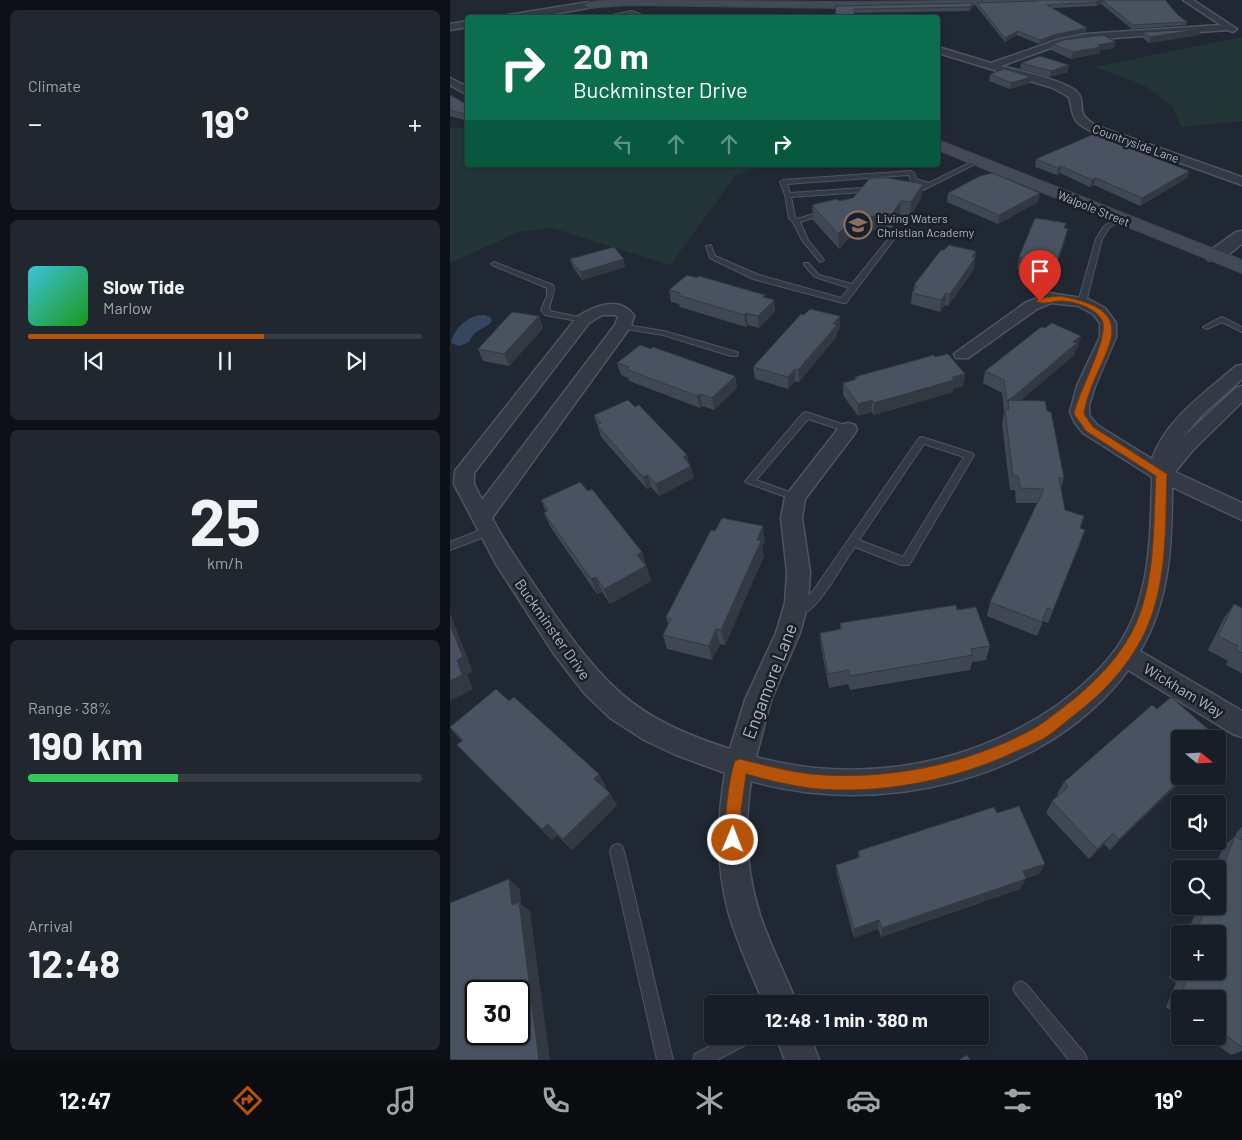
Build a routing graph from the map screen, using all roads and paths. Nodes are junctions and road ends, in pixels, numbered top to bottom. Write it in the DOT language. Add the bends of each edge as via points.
graph roads {
  1 [pos="1036,0"];
  2 [pos="1187,0"];
  3 [pos="584,2"];
  4 [pos="524,15"];
  5 [pos="616,15"];
  6 [pos="622,15"];
  7 [pos="640,15"];
  8 [pos="465,24"];
  9 [pos="450,27"];
  10 [pos="940,51"];
  11 [pos="992,66"];
  12 [pos="450,81"];
  13 [pos="465,90"];
  14 [pos="942,147"];
  15 [pos="978,161"];
  16 [pos="1242,181"];
  17 [pos="929,185"];
  18 [pos="918,190"];
  19 [pos="788,195"];
  20 [pos="850,198"];
  21 [pos="831,210"];
  22 [pos="1120,218"];
  23 [pos="796,221"];
  24 [pos="1242,236"];
  25 [pos="892,238"];
  26 [pos="709,246"];
  27 [pos="1214,256"];
  28 [pos="821,260"];
  29 [pos="494,264"];
  30 [pos="806,264"];
  31 [pos="1242,267"];
  32 [pos="854,287"];
  33 [pos="1082,302"];
  34 [pos="583,320"];
  35 [pos="623,326"];
  36 [pos="1207,327"];
  37 [pos="1242,330"];
  38 [pos="734,354"];
  39 [pos="962,354"];
  40 [pos="1242,370"];
  41 [pos="1242,392"];
  42 [pos="848,429"];
  43 [pos="1162,474"];
  44 [pos="795,497"];
  45 [pos="1242,512"];
  46 [pos="485,524"];
  47 [pos="853,542"];
  48 [pos="450,546"];
  49 [pos="795,611"];
  50 [pos="1125,655"];
  51 [pos="1242,725"];
  52 [pos="740,766"];
  53 [pos="617,851"];
  54 [pos="1021,989"];
  55 [pos="777,995"];
  56 [pos="728,1045"];
  57 [pos="796,1045"];
  58 [pos="665,1060"];
  59 [pos="701,1060"];
  60 [pos="802,1060"];
  61 [pos="1079,1060"];
  1 -- 3 [label="main road" via="842,5"];
  2 -- 11 [label="street" via="1233,29 1085,38 1060,42"];
  3 -- 4 [label="street"];
  3 -- 5 [label="main road"];
  6 -- 7 [label="lane" via="632,12"];
  8 -- 9 [label="street"];
  10 -- 11 [label="street, Countryside Lane"];
  11 -- 16 [label="street, Countryside Lane" via="1057,86 1075,95 1077,116 1093,128"];
  12 -- 13 [label="street"];
  14 -- 15 [label="main road, Walpole Street"];
  15 -- 17 [label="lane"];
  15 -- 22 [label="main road, Walpole Street"];
  17 -- 18 [label="lane"];
  17 -- 19 [label="lane" via="913,180 910,173 783,182"];
  19 -- 20 [label="lane" via="865,189"];
  19 -- 23 [label="lane" via="792,218"];
  21 -- 23 [label="lane"];
  22 -- 27 [label="main road, Walpole Street"];
  22 -- 33 [label="lane" via="1106,227 1099,239"];
  23 -- 28 [label="lane" via="805,240"];
  24 -- 27 [label="street"];
  25 -- 32 [label="lane"];
  26 -- 32 [label="lane" via="712,257 756,277 843,301"];
  27 -- 31 [label="main road, Walpole Street"];
  29 -- 34 [label="lane" via="550,288 545,310 548,313"];
  30 -- 32 [label="lane" via="818,276"];
  33 -- 39 [label="street" via="1060,298 1040,301"];
  33 -- 43 [label="street" via="1105,317 1108,337 1081,401 1079,414 1090,429"];
  34 -- 35 [label="street, Buckminster Drive" via="599,310 613,309 624,313"];
  34 -- 46 [label="street, Buckminster Drive" via="465,471 464,484"];
  35 -- 38 [label="lane" via="664,333"];
  35 -- 46 [label="street"];
  36 -- 37 [label="lane" via="1222,319"];
  40 -- 43 [label="street, Buckminster Drive" via="1170,438 1162,458"];
  41 -- 43 [label="street" via="1186,445"];
  42 -- 44 [label="street"];
  42 -- 44 [label="lane" via="806,414 750,480"];
  43 -- 45 [label="street"];
  43 -- 50 [label="street, Buckminster Drive" via="1152,589 1137,635"];
  44 -- 49 [label="street, Engamore Lane" via="791,512 799,583"];
  46 -- 48 [label="lane"];
  46 -- 52 [label="street, Buckminster Drive" via="499,551 574,663 610,701 656,733"];
  47 -- 47 [label="lane" via="905,562 969,455 922,440"];
  47 -- 49 [label="lane" via="817,594 804,608"];
  49 -- 52 [label="street, Engamore Lane" via="786,640 759,697"];
  50 -- 51 [label="street, Wickham Way"];
  50 -- 52 [label="street, Buckminster Drive" via="1089,696 1040,733 961,766 899,779 842,782 810,781"];
  52 -- 55 [label="street, Engamore Lane" via="732,825 737,884 745,916"];
  53 -- 58 [label="lane"];
  54 -- 61 [label="lane"];
  56 -- 59 [label="lane"];
  57 -- 60 [label="street"];
}
